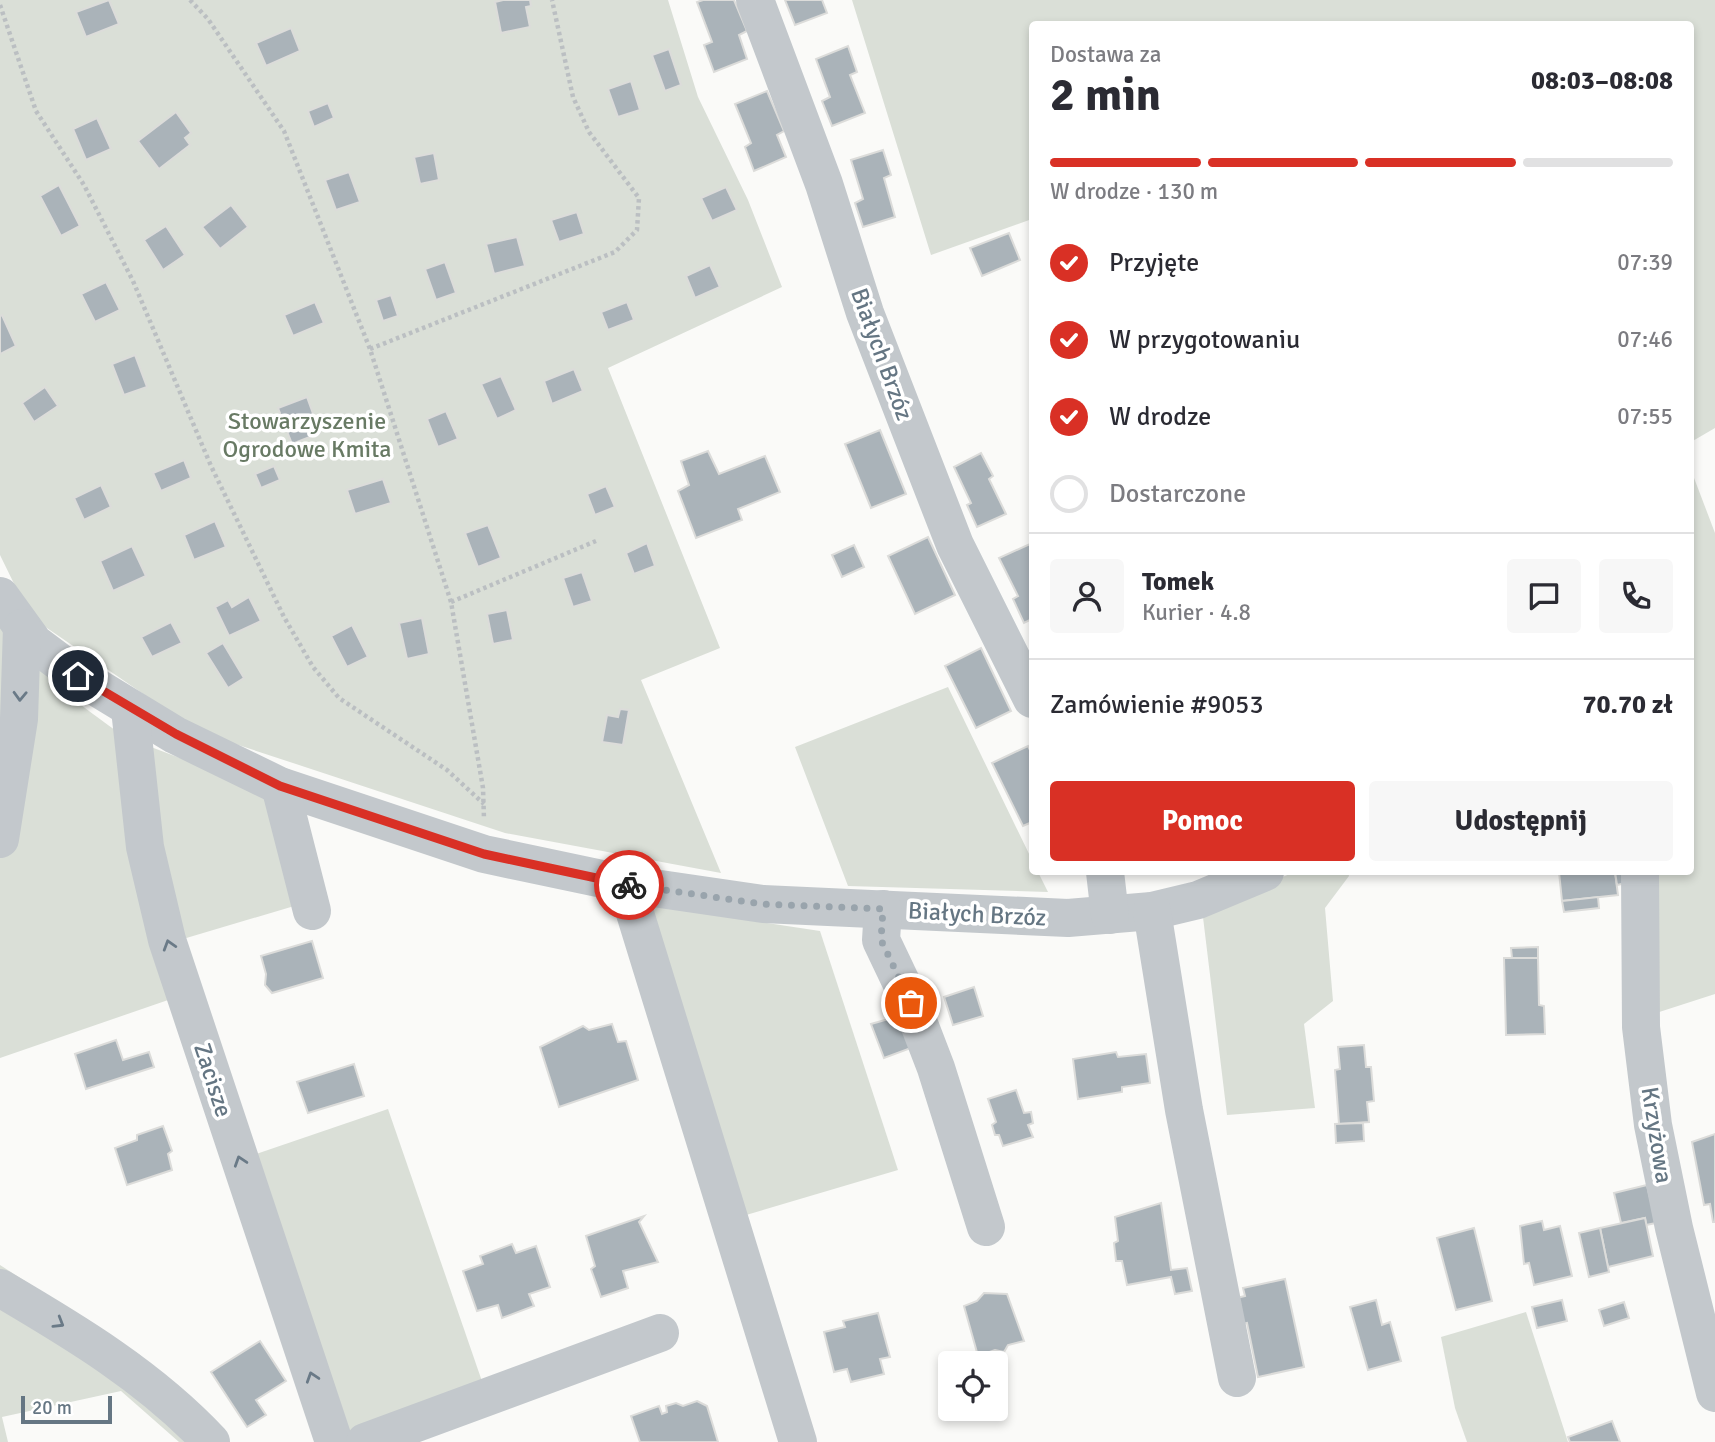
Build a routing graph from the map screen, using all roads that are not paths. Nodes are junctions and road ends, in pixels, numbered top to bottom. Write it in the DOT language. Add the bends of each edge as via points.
graph roads {
  1 [pos="755,0"];
  2 [pos="0,596"];
  3 [pos="22,628"];
  4 [pos="1029,693"];
  5 [pos="130,709"];
  6 [pos="280,786"];
  7 [pos="0,839"];
  8 [pos="1105,875"];
  9 [pos="1258,875"];
  10 [pos="1640,875"];
  11 [pos="626,884"];
  12 [pos="883,909"];
  13 [pos="312,911"];
  14 [pos="1152,911"];
  15 [pos="1110,915"];
  16 [pos="986,1227"];
  17 [pos="0,1288"];
  18 [pos="660,1334"];
  19 [pos="1237,1378"];
  20 [pos="1715,1393"];
  21 [pos="211,1442"];
  22 [pos="334,1442"];
  23 [pos="365,1442"];
  24 [pos="798,1442"];
  1 -- 4 [label="street, Białych Brzóz" via="824,184 865,313 955,545"];
  2 -- 3 [label="street, Białych Brzóz"];
  3 -- 5 [label="street, Białych Brzóz" via="34,643"];
  3 -- 7 [label="street, one-way" via="19,719"];
  5 -- 6 [label="street, Białych Brzóz"];
  22 -- 5 [label="street, Zacisze, one-way" via="167,940 145,847"];
  6 -- 11 [label="street, Białych Brzóz" via="484,854"];
  6 -- 13 [label="street"];
  8 -- 15 [label="street"];
  9 -- 14 [label="street, Białych Brzóz" via="1198,900"];
  10 -- 20 [label="street, Krzyżowa" via="1641,1027 1653,1125"];
  11 -- 12 [label="street, Białych Brzóz" via="763,904"];
  11 -- 24 [label="street"];
  12 -- 15 [label="street, Białych Brzóz" via="1068,918"];
  12 -- 16 [label="street" via="881,940 936,1068"];
  14 -- 15 [label="street, Białych Brzóz"];
  14 -- 19 [label="street" via="1184,1110"];
  17 -- 21 [label="street, one-way" via="117,1360"];
  18 -- 23 [label="street"];
}
